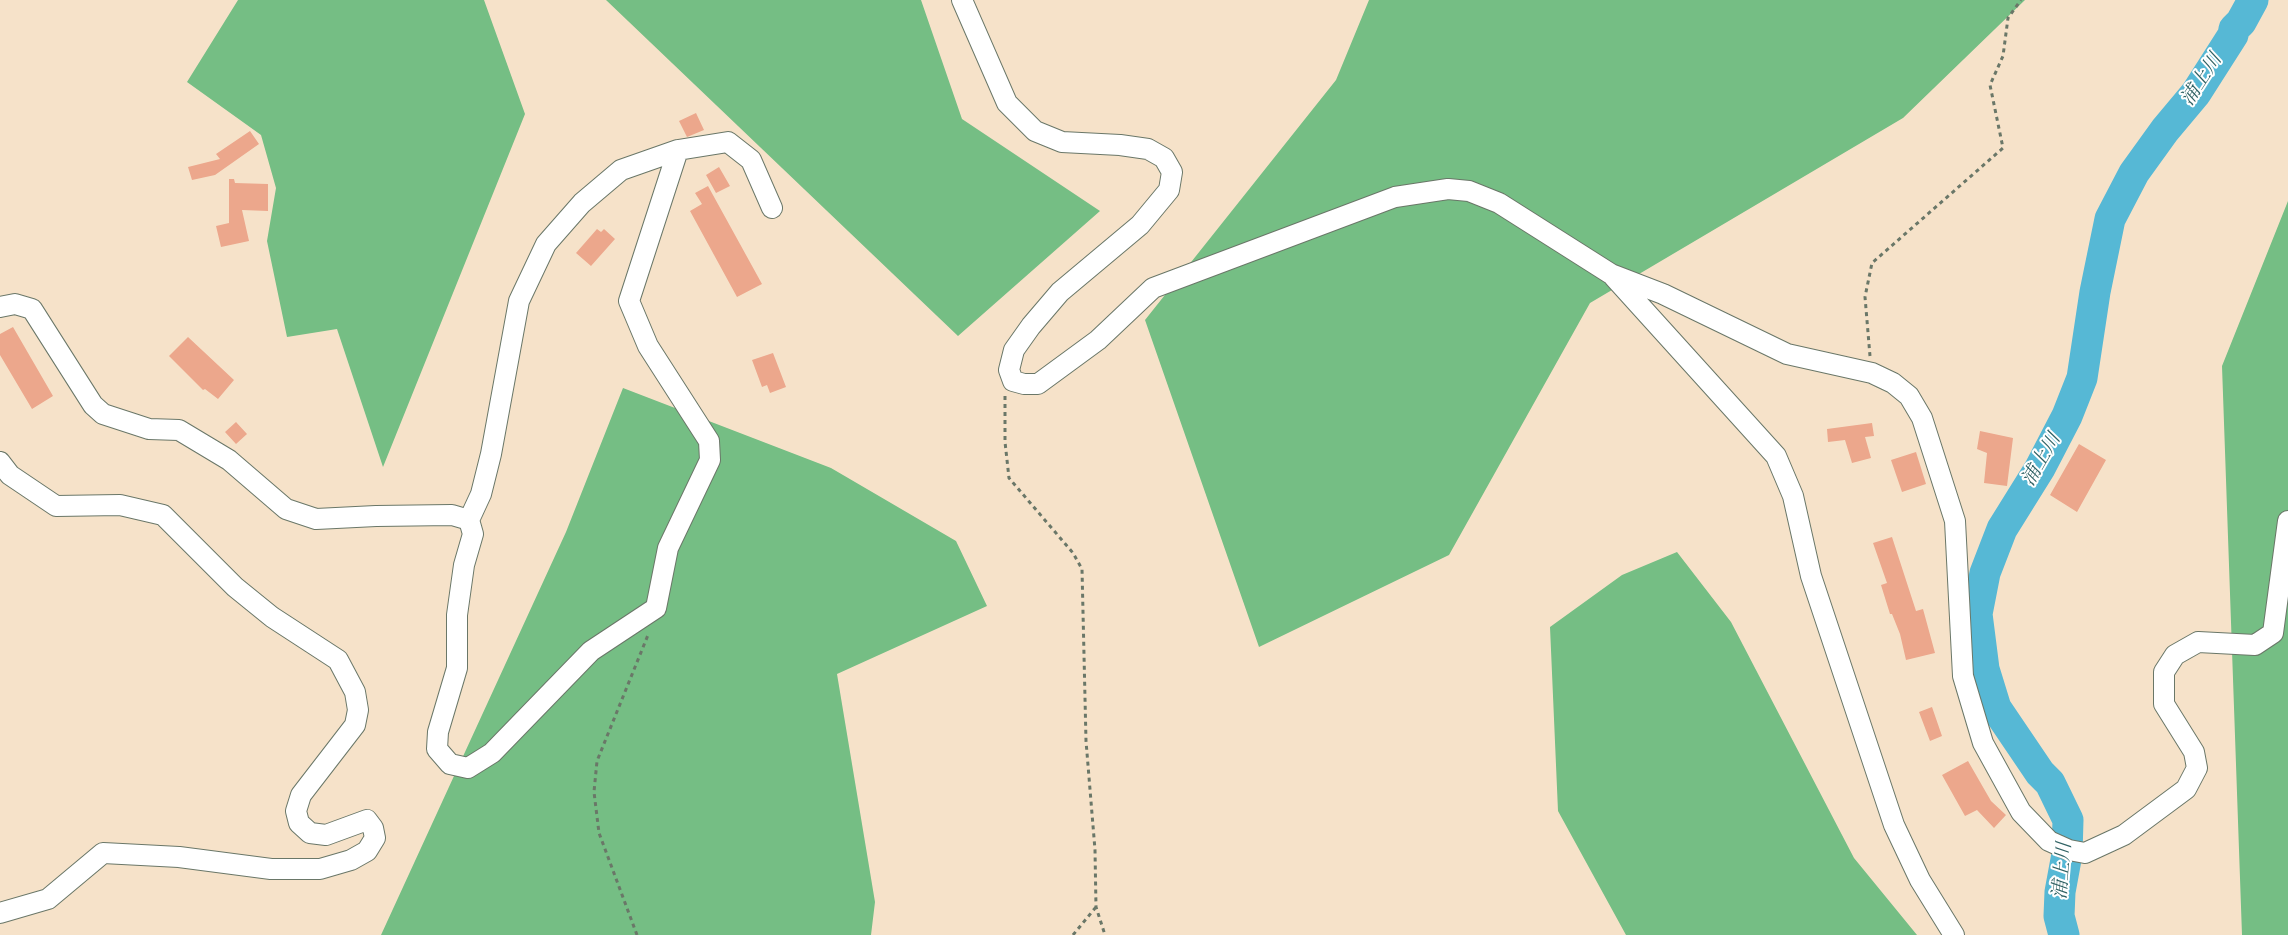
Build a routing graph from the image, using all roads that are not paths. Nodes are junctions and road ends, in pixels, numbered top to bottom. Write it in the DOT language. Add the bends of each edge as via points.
graph roads {
  1 [pos="962,0"];
  2 [pos="678,150"];
  3 [pos="772,208"];
  4 [pos="1611,274"];
  5 [pos="0,307"];
  6 [pos="0,462"];
  7 [pos="469,520"];
  8 [pos="2288,521"];
  9 [pos="0,913"];
  10 [pos="1954,935"];
  1 -- 4 [label="street" via="1006,102 1035,131 1062,142 1148,150 1164,158 1172,172 1169,190 1140,225 1060,292 1031,326 1014,350 1009,370 1013,381 1038,384 1098,340 1153,288 1396,197 1448,189 1469,191 1499,203"];
  2 -- 3 [label="street" via="728,142 751,160"];
  2 -- 7 [label="street" via="621,170 582,203 546,244 519,301 482,494"];
  2 -- 7 [label="street" via="629,301 648,346 709,441 710,460 668,548 656,608 591,651 492,753 468,768 450,764 437,750 438,732 457,668 457,615 464,565 473,534"];
  4 -- 8 [label="street" via="1664,294 1787,354 1872,373 1893,383 1909,396 1922,418 1954,521 1963,676 1984,743 2021,812 2050,841 2069,850 2085,853 2124,835 2186,789 2197,768 2194,752 2164,704 2164,672 2175,655 2198,642 2256,645 2273,633"];
  4 -- 10 [label="street" via="1776,456 1793,496 1811,576 1894,824 1920,880"];
  5 -- 7 [label="street" via="15,304 32,309 93,406 104,414 149,429 179,430 229,460 286,509 316,519 452,515"];
  6 -- 9 [label="street" via="10,475 56,506 120,505 163,515 235,587 272,617 338,660 355,692 358,710 354,725 300,795 296,810 299,823 310,832 326,836 367,820 374,828 374,838 367,851 352,860 320,869 271,869 179,857 103,853 48,899"];
}
